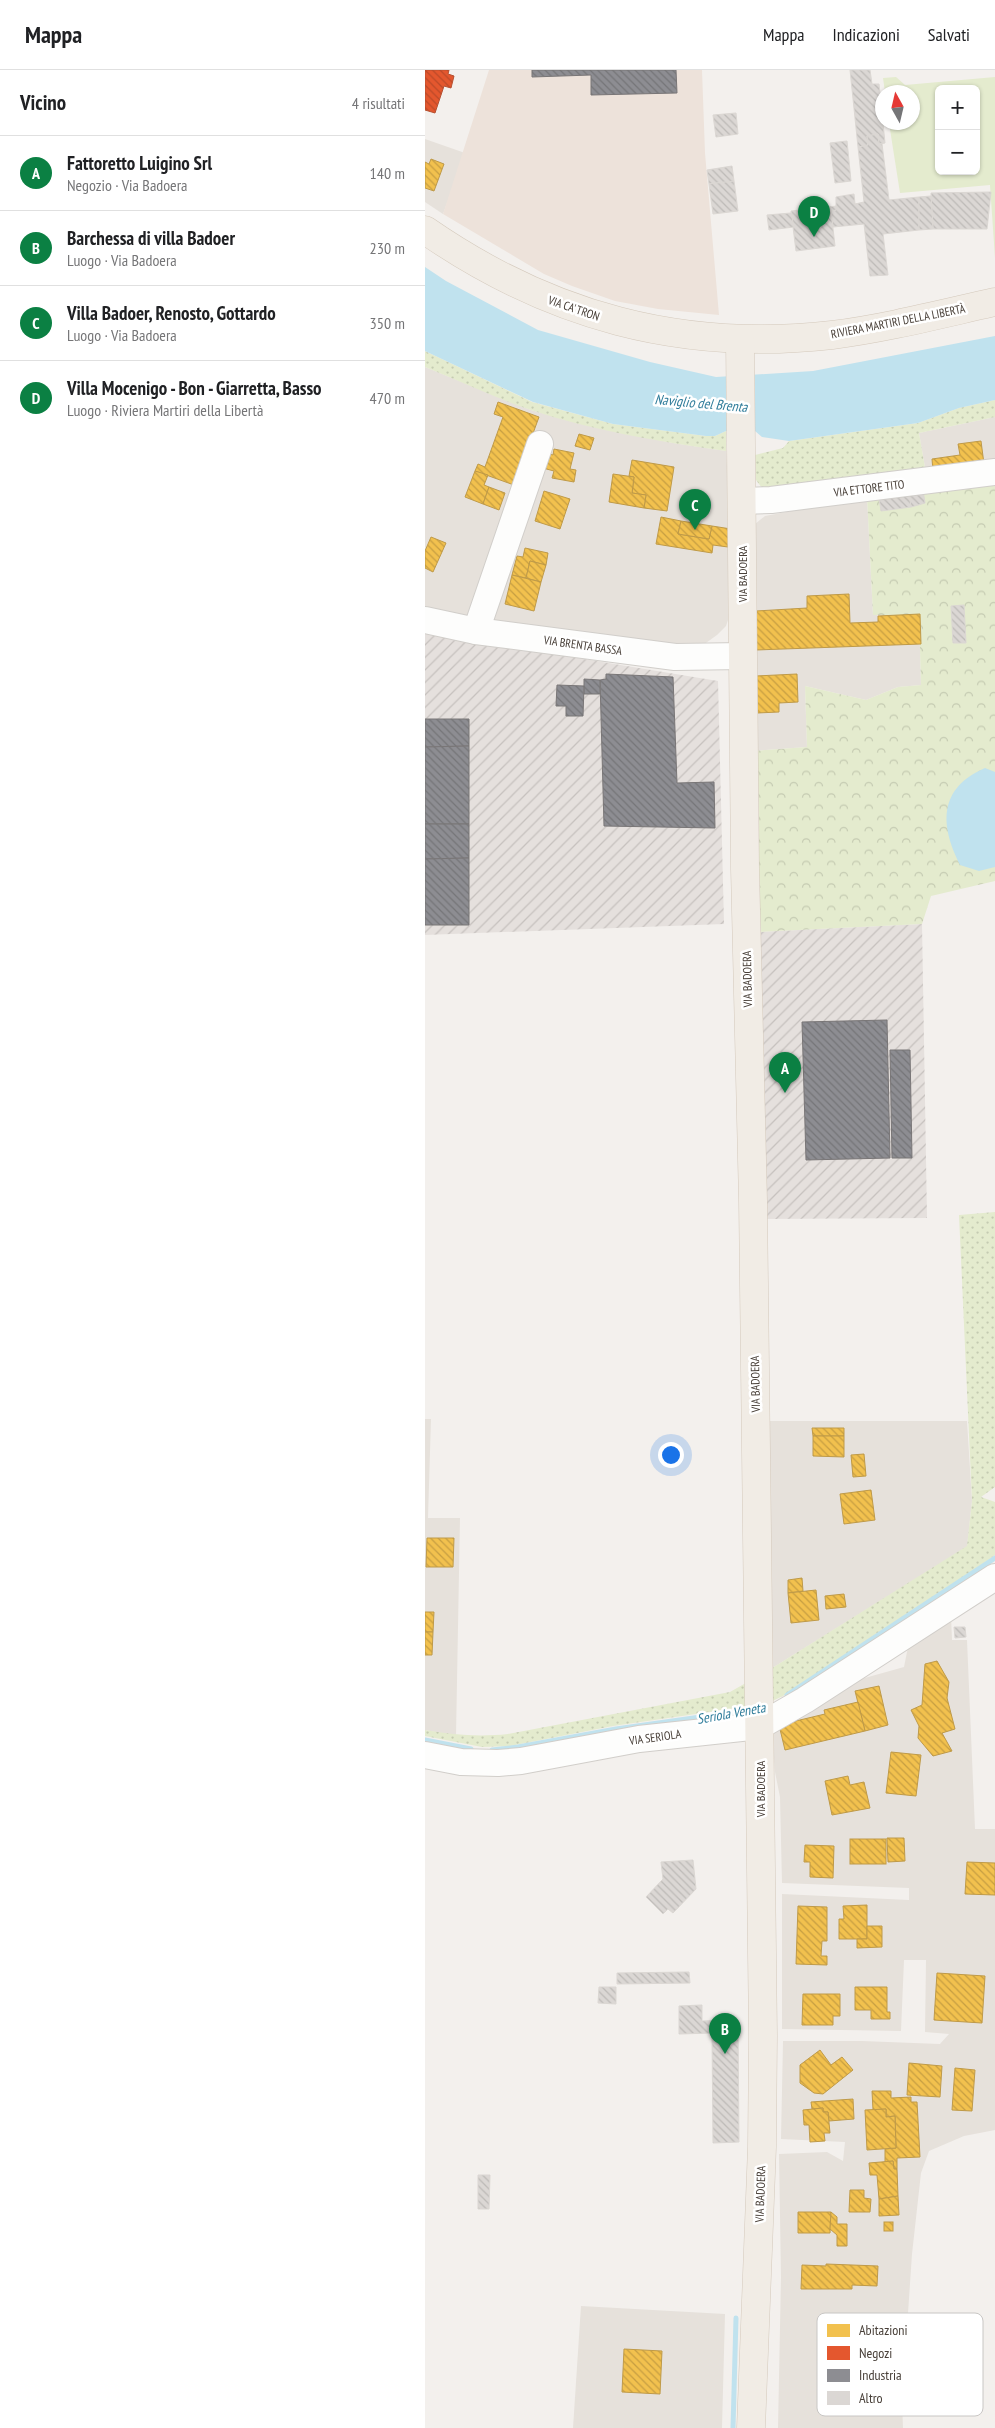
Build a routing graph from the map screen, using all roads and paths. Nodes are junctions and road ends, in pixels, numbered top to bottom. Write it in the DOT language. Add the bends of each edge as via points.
graph roads {
  1 [pos="425,230"];
  2 [pos="995,302"];
  3 [pos="740,340"];
  4 [pos="541,444"];
  5 [pos="995,472"];
  6 [pos="742,501"];
  7 [pos="425,620"];
  8 [pos="476,631"];
  9 [pos="743,656"];
  10 [pos="995,1578"];
  11 [pos="760,1716"];
  12 [pos="425,1755"];
  13 [pos="751,2428"];
  1 -- 3 [label="main road, VIA CA' TRON" via="485,268 546,299 574,309 664,332"];
  2 -- 3 [label="main road, RIVIERA MARTIRI DELLA LIBERTÀ" via="832,335"];
  3 -- 6 [label="main road, VIA BADOERA"];
  4 -- 8 [label="street"];
  5 -- 6 [label="street, VIA ETTORE TITO"];
  6 -- 9 [label="main road, VIA BADOERA"];
  7 -- 8 [label="street, VIA BRENTA BASSA"];
  8 -- 9 [label="street, VIA BRENTA BASSA" via="675,657"];
  9 -- 11 [label="main road, VIA BADOERA"];
  10 -- 11 [label="street, VIA SERIOLA" via="805,1700"];
  11 -- 12 [label="street, VIA SERIOLA" via="506,1762 461,1762"];
  11 -- 13 [label="main road, VIA BADOERA" via="762,2147"];
}
